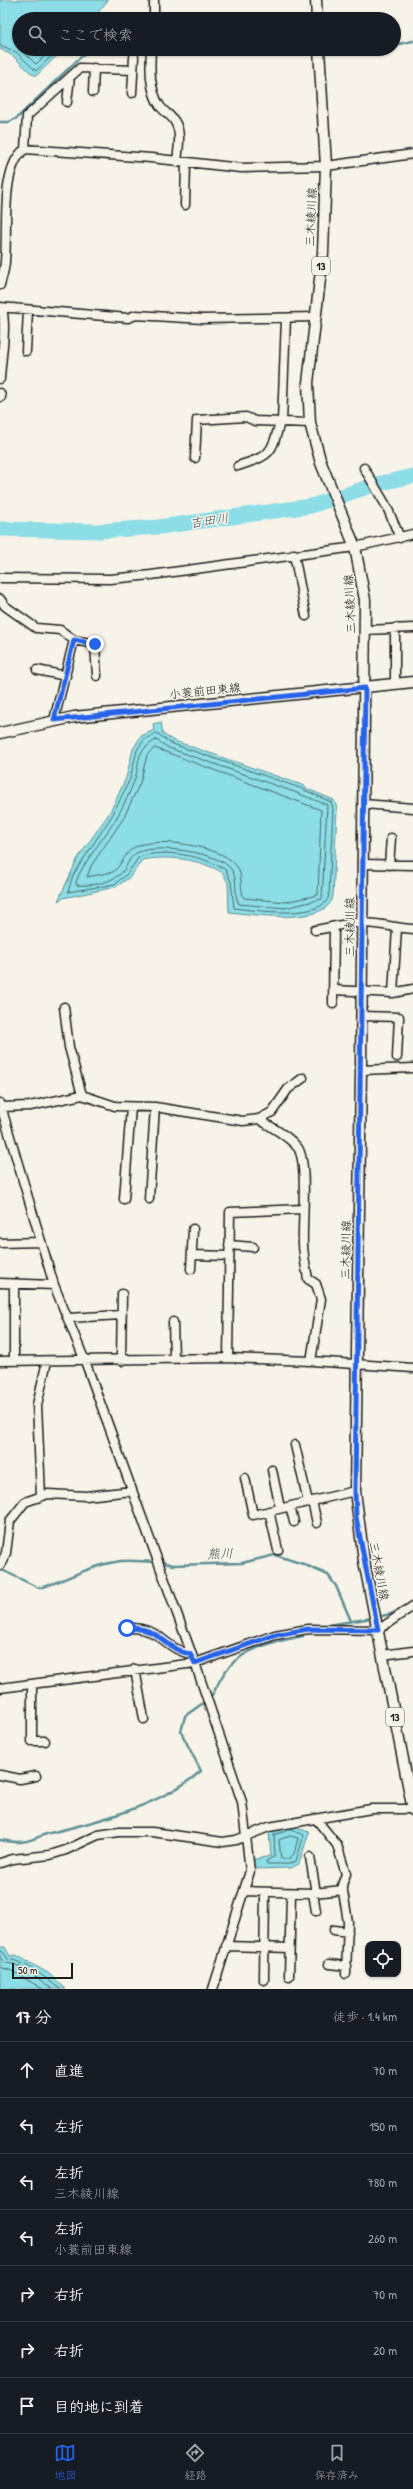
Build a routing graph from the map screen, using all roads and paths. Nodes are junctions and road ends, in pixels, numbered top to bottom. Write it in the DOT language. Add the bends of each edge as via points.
graph roads {
  1 [pos="154,0"];
  2 [pos="316,0"];
  3 [pos="154,12"];
  4 [pos="317,12"];
  5 [pos="134,56"];
  6 [pos="151,56"];
  7 [pos="319,56"];
  8 [pos="94,68"];
  9 [pos="133,70"];
  10 [pos="70,77"];
  11 [pos="93,92"];
  12 [pos="132,93"];
  13 [pos="68,102"];
  14 [pos="25,149"];
  15 [pos="413,154"];
  16 [pos="177,162"];
  17 [pos="186,162"];
  18 [pos="326,166"];
  19 [pos="0,185"];
  20 [pos="185,205"];
  21 [pos="0,285"];
  22 [pos="1,308"];
  23 [pos="28,310"];
  24 [pos="315,317"];
  25 [pos="286,318"];
  26 [pos="26,351"];
  27 [pos="0,379"];
  28 [pos="281,422"];
  29 [pos="310,423"];
  30 [pos="195,458"];
  31 [pos="238,466"];
  32 [pos="366,471"];
  33 [pos="413,534"];
  34 [pos="400,538"];
  35 [pos="356,547"];
  36 [pos="294,554"];
  37 [pos="0,578"];
  38 [pos="0,599"];
  39 [pos="306,616"];
  40 [pos="395,628"];
  41 [pos="413,628"];
  42 [pos="365,630"];
  43 [pos="74,640"];
  44 [pos="37,670"];
  45 [pos="66,676"];
  46 [pos="97,676"];
  47 [pos="413,682"];
  48 [pos="395,684"];
  49 [pos="365,688"];
  50 [pos="54,720"];
  51 [pos="0,733"];
  52 [pos="364,804"];
  53 [pos="413,808"];
  54 [pos="391,838"];
  55 [pos="363,864"];
  56 [pos="389,865"];
  57 [pos="413,865"];
  58 [pos="362,923"];
  59 [pos="334,928"];
  60 [pos="397,928"];
  61 [pos="413,929"];
  62 [pos="315,930"];
  63 [pos="413,989"];
  64 [pos="334,990"];
  65 [pos="362,993"];
  66 [pos="393,993"];
  67 [pos="333,1003"];
  68 [pos="64,1007"];
  69 [pos="362,1016"];
  70 [pos="397,1057"];
  71 [pos="413,1068"];
  72 [pos="362,1070"];
  73 [pos="303,1078"];
  74 [pos="82,1095"];
  75 [pos="1,1105"];
  76 [pos="131,1107"];
  77 [pos="155,1107"];
  78 [pos="259,1119"];
  79 [pos="124,1199"];
  80 [pos="149,1199"];
  81 [pos="303,1209"];
  82 [pos="193,1230"];
  83 [pos="41,1242"];
  84 [pos="0,1243"];
  85 [pos="230,1245"];
  86 [pos="253,1247"];
  87 [pos="192,1255"];
  88 [pos="229,1256"];
  89 [pos="191,1269"];
  90 [pos="0,1283"];
  91 [pos="14,1284"];
  92 [pos="54,1285"];
  93 [pos="122,1294"];
  94 [pos="121,1315"];
  95 [pos="68,1318"];
  96 [pos="173,1322"];
  97 [pos="174,1358"];
  98 [pos="228,1358"];
  99 [pos="14,1360"];
  100 [pos="0,1361"];
  101 [pos="47,1361"];
  102 [pos="85,1361"];
  103 [pos="121,1361"];
  104 [pos="311,1361"];
  105 [pos="357,1363"];
  106 [pos="413,1368"];
  107 [pos="295,1445"];
  108 [pos="272,1470"];
  109 [pos="245,1478"];
  110 [pos="132,1491"];
  111 [pos="355,1491"];
  112 [pos="41,1496"];
  113 [pos="310,1501"];
  114 [pos="290,1506"];
  115 [pos="280,1508"];
  116 [pos="269,1511"];
  117 [pos="294,1522"];
  118 [pos="317,1523"];
  119 [pos="278,1550"];
  120 [pos="0,1566"];
  121 [pos="413,1606"];
  122 [pos="377,1627"];
  123 [pos="127,1628"];
  124 [pos="413,1651"];
  125 [pos="190,1654"];
  126 [pos="382,1655"];
  127 [pos="195,1663"];
  128 [pos="135,1669"];
  129 [pos="32,1684"];
  130 [pos="0,1688"];
  131 [pos="144,1719"];
  132 [pos="45,1741"];
  133 [pos="0,1775"];
  134 [pos="36,1776"];
  135 [pos="413,1809"];
  136 [pos="316,1819"];
  137 [pos="245,1835"];
  138 [pos="310,1856"];
  139 [pos="0,1863"];
  140 [pos="343,1890"];
  141 [pos="244,1891"];
  142 [pos="265,1893"];
  143 [pos="290,1893"];
  144 [pos="314,1893"];
  145 [pos="316,1911"];
  146 [pos="334,1930"];
  147 [pos="348,1932"];
  148 [pos="226,1946"];
  149 [pos="264,1948"];
  150 [pos="289,1948"];
  151 [pos="329,1964"];
  152 [pos="289,1976"];
  153 [pos="264,1980"];
  154 [pos="213,1989"];
  1 -- 3 [label="street"];
  2 -- 4 [label="main road"];
  5 -- 9 [label="street"];
  6 -- 16 [label="street" via="153,88 160,105 176,122 179,140"];
  7 -- 18 [label="main road, 三木綾川線 / 13"];
  8 -- 9 [label="street"];
  8 -- 10 [label="street" via="80,68"];
  8 -- 11 [label="street"];
  9 -- 12 [label="street"];
  10 -- 13 [label="street"];
  10 -- 14 [label="street" via="27,116"];
  14 -- 16 [label="street"];
  14 -- 19 [label="street" via="10,159"];
  15 -- 18 [label="street"];
  16 -- 17 [label="street"];
  17 -- 18 [label="street" via="242,168"];
  17 -- 20 [label="street"];
  18 -- 24 [label="main road, 三木綾川線 / 13" via="323,253"];
  19 -- 21 [label="street" via="5,260"];
  22 -- 23 [label="street"];
  22 -- 27 [label="street" via="5,326"];
  23 -- 25 [label="street" via="128,318 136,315 203,319"];
  23 -- 26 [label="street"];
  24 -- 25 [label="street"];
  24 -- 29 [label="main road, 三木綾川線 / 13" via="308,382"];
  25 -- 28 [label="street"];
  28 -- 29 [label="street"];
  28 -- 30 [label="street" via="255,421 246,417 197,420"];
  28 -- 31 [label="street" via="274,446 268,455"];
  29 -- 35 [label="main road, 三木綾川線 / 13" via="321,463"];
  32 -- 34 [label="street"];
  33 -- 34 [label="street"];
  34 -- 35 [label="street"];
  35 -- 36 [label="street"];
  35 -- 42 [label="main road, 三木綾川線 / 13" via="363,579"];
  36 -- 37 [label="street" via="110,579"];
  36 -- 39 [label="street"];
  38 -- 43 [label="street" via="4,606 36,628 60,630"];
  40 -- 41 [label="street"];
  40 -- 42 [label="street"];
  40 -- 48 [label="street"];
  42 -- 49 [label="main road, 三木綾川線 / 13"];
  43 -- 45 [label="street"];
  43 -- 46 [label="street" via="95,644"];
  44 -- 45 [label="street"];
  45 -- 50 [label="street"];
  47 -- 48 [label="main road, 小蓑前田東線"];
  48 -- 49 [label="main road, 小蓑前田東線"];
  49 -- 50 [label="main road, 小蓑前田東線"];
  49 -- 52 [label="main road, 三木綾川線 / 13"];
  50 -- 51 [label="main road, 小蓑前田東線"];
  52 -- 53 [label="street"];
  52 -- 55 [label="main road, 三木綾川線 / 13"];
  54 -- 56 [label="street"];
  55 -- 56 [label="street"];
  55 -- 58 [label="main road, 三木綾川線 / 13"];
  56 -- 57 [label="street"];
  58 -- 59 [label="street" via="341,924"];
  58 -- 60 [label="street"];
  58 -- 65 [label="main road, 三木綾川線 / 13"];
  59 -- 62 [label="street"];
  59 -- 64 [label="street"];
  60 -- 61 [label="street"];
  60 -- 66 [label="street"];
  63 -- 66 [label="street"];
  64 -- 65 [label="street"];
  64 -- 67 [label="street"];
  65 -- 66 [label="street"];
  65 -- 69 [label="main road, 三木綾川線 / 13"];
  68 -- 74 [label="street" via="69,1047"];
  69 -- 70 [label="street" via="398,1017"];
  69 -- 72 [label="main road, 三木綾川線 / 13"];
  71 -- 72 [label="street"];
  72 -- 105 [label="main road, 三木綾川線 / 13"];
  73 -- 78 [label="street" via="288,1088 272,1112"];
  74 -- 75 [label="street" via="30,1106"];
  74 -- 76 [label="street" via="101,1103"];
  75 -- 83 [label="street"];
  76 -- 77 [label="street"];
  76 -- 79 [label="street"];
  77 -- 78 [label="street" via="243,1121"];
  77 -- 80 [label="street"];
  78 -- 81 [label="street" via="290,1139 299,1150 303,1164"];
  81 -- 85 [label="street" via="230,1212"];
  81 -- 104 [label="street" via="302,1244 305,1264 308,1279 316,1284 321,1299"];
  82 -- 87 [label="street"];
  83 -- 84 [label="street"];
  83 -- 92 [label="street"];
  85 -- 86 [label="street"];
  85 -- 88 [label="street"];
  87 -- 88 [label="street"];
  87 -- 89 [label="street"];
  88 -- 98 [label="street"];
  90 -- 91 [label="street"];
  91 -- 92 [label="street"];
  91 -- 99 [label="street"];
  92 -- 95 [label="street"];
  93 -- 94 [label="street"];
  94 -- 95 [label="street"];
  94 -- 103 [label="street"];
  95 -- 102 [label="street"];
  96 -- 97 [label="street"];
  97 -- 98 [label="street"];
  97 -- 103 [label="street"];
  98 -- 104 [label="street"];
  99 -- 100 [label="street"];
  99 -- 101 [label="street"];
  101 -- 102 [label="street"];
  101 -- 112 [label="street" via="37,1405"];
  102 -- 103 [label="street"];
  102 -- 110 [label="street"];
  104 -- 105 [label="street"];
  105 -- 106 [label="street"];
  105 -- 111 [label="main road, 三木綾川線 / 13"];
  107 -- 113 [label="street"];
  108 -- 115 [label="street"];
  109 -- 116 [label="street" via="253,1515"];
  110 -- 112 [label="street" via="86,1496"];
  110 -- 125 [label="street"];
  111 -- 113 [label="street"];
  111 -- 122 [label="main road, 三木綾川線 / 13" via="356,1517"];
  112 -- 120 [label="street" via="25,1502 10,1521 6,1553"];
  113 -- 114 [label="street"];
  113 -- 118 [label="street"];
  114 -- 115 [label="street"];
  114 -- 117 [label="street"];
  115 -- 116 [label="street"];
  116 -- 119 [label="street"];
  121 -- 122 [label="street"];
  122 -- 126 [label="main road, 三木綾川線 / 13"];
  122 -- 127 [label="street" via="308,1629 275,1635"];
  123 -- 125 [label="street" via="151,1631 182,1652"];
  124 -- 126 [label="street"];
  125 -- 127 [label="street"];
  126 -- 135 [label="main road, 三木綾川線 / 13"];
  127 -- 128 [label="street"];
  127 -- 137 [label="street" via="242,1802"];
  128 -- 129 [label="street"];
  128 -- 131 [label="street"];
  129 -- 130 [label="street"];
  129 -- 132 [label="street" via="32,1741"];
  133 -- 134 [label="street" via="20,1779"];
  135 -- 136 [label="street" via="371,1809"];
  136 -- 137 [label="street" via="268,1827"];
  136 -- 140 [label="street" via="337,1845 341,1855 346,1874"];
  137 -- 139 [label="street" via="236,1840 223,1842 152,1832 118,1832 98,1835 50,1855"];
  137 -- 141 [label="street" via="250,1871"];
  138 -- 144 [label="street"];
  140 -- 144 [label="street"];
  140 -- 147 [label="street"];
  141 -- 142 [label="street"];
  141 -- 148 [label="street"];
  142 -- 143 [label="street"];
  142 -- 149 [label="street"];
  143 -- 144 [label="street"];
  143 -- 150 [label="street"];
  144 -- 145 [label="street"];
  146 -- 147 [label="street"];
  147 -- 151 [label="street" via="346,1970"];
  148 -- 149 [label="street"];
  148 -- 154 [label="street"];
  149 -- 150 [label="street"];
  149 -- 153 [label="street"];
  150 -- 152 [label="street"];
}
